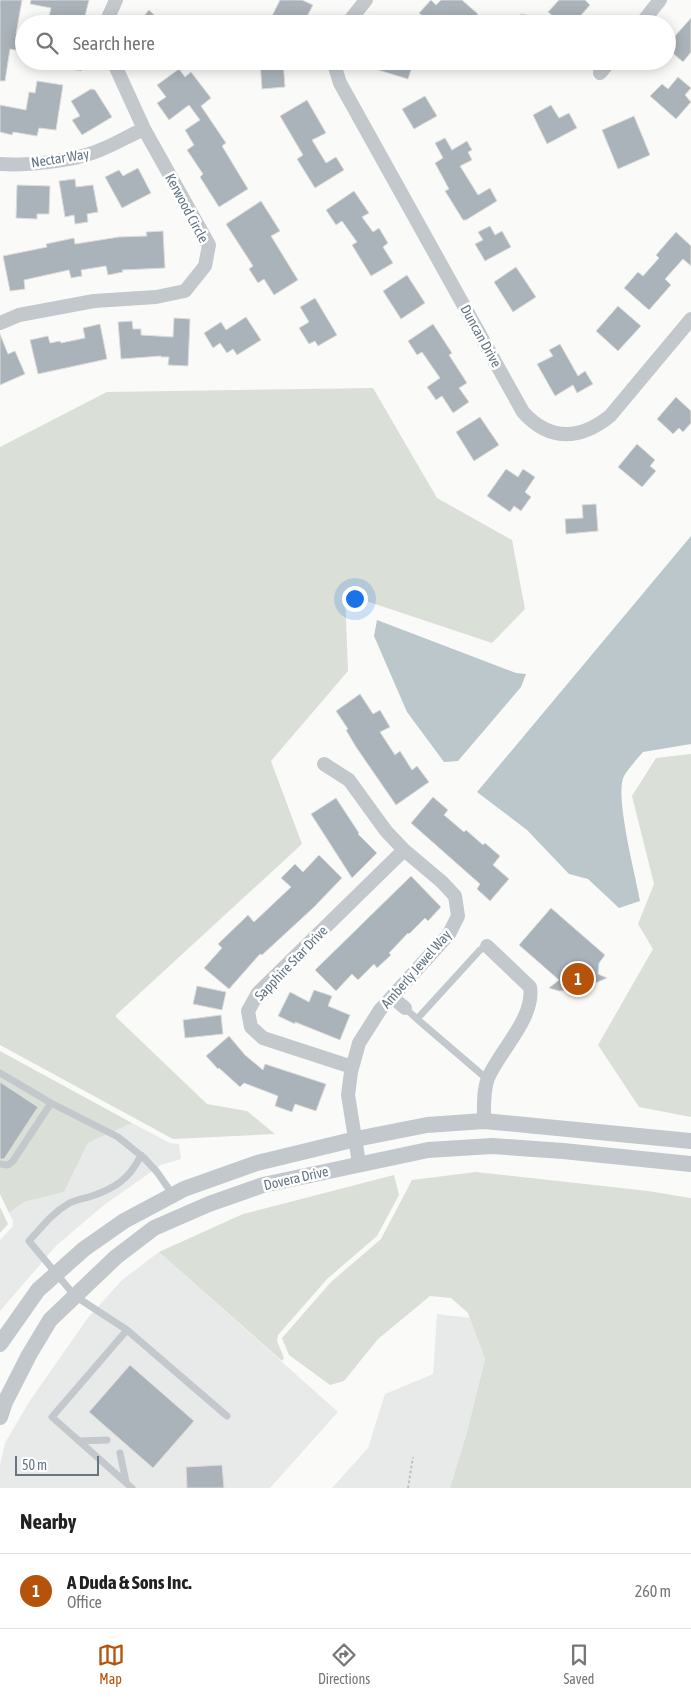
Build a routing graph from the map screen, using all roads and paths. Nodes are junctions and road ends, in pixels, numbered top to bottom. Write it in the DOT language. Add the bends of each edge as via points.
graph roads {
  1 [pos="116,0"];
  2 [pos="366,0"];
  3 [pos="660,0"];
  4 [pos="109,15"];
  5 [pos="354,15"];
  6 [pos="648,15"];
  7 [pos="118,70"];
  8 [pos="336,70"];
  9 [pos="602,70"];
  10 [pos="600,73"];
  11 [pos="144,129"];
  12 [pos="0,164"];
  13 [pos="691,319"];
  14 [pos="0,323"];
  15 [pos="324,764"];
  16 [pos="404,850"];
  17 [pos="486,946"];
  18 [pos="392,997"];
  19 [pos="405,1008"];
  20 [pos="417,1019"];
  21 [pos="352,1066"];
  22 [pos="0,1073"];
  23 [pos="487,1079"];
  24 [pos="51,1104"];
  25 [pos="484,1121"];
  26 [pos="356,1138"];
  27 [pos="691,1141"];
  28 [pos="141,1155"];
  29 [pos="359,1163"];
  30 [pos="0,1164"];
  31 [pos="691,1164"];
  32 [pos="172,1195"];
  33 [pos="57,1273"];
  34 [pos="75,1296"];
  35 [pos="127,1330"];
  36 [pos="0,1344"];
  37 [pos="227,1416"];
  38 [pos="0,1417"];
  39 [pos="107,1440"];
  40 [pos="79,1441"];
  41 [pos="120,1453"];
  42 [pos="412,1457"];
  43 [pos="126,1482"];
  44 [pos="132,1488"];
  45 [pos="408,1488"];
  1 -- 4 [label="street"];
  2 -- 5 [label="street"];
  3 -- 6 [label="street"];
  7 -- 11 [label="street, Kerwood Circle"];
  8 -- 13 [label="street, Duncan Drive" via="340,83 523,412 533,423 558,434 584,432 597,427 610,416"];
  9 -- 10 [label="street"];
  11 -- 12 [label="street, Nectar Way" via="95,152 69,159"];
  11 -- 14 [label="street, Kerwood Circle" via="209,246 205,266 197,277 185,291 156,297 94,301 19,315"];
  15 -- 16 [label="street, Amberly Jewel Way" via="350,780 386,831"];
  16 -- 18 [label="street, Amberly Jewel Way" via="455,896 458,916 448,934"];
  16 -- 21 [label="street, Sapphire Star Drive" via="258,994 248,1011 251,1026 264,1038"];
  17 -- 20 [label="lane"];
  17 -- 23 [label="street" via="530,987 531,996 527,1011"];
  18 -- 19 [label="street"];
  18 -- 21 [label="street, Amberly Jewel Way" via="359,1043"];
  19 -- 20 [label="lane"];
  20 -- 23 [label="lane"];
  21 -- 26 [label="street, Amberly Jewel Way" via="348,1095"];
  22 -- 24 [label="lane"];
  23 -- 25 [label="street"];
  24 -- 28 [label="lane" via="118,1137"];
  24 -- 30 [label="lane" via="13,1161 8,1165"];
  25 -- 26 [label="street, Dovera Drive" via="427,1125"];
  25 -- 27 [label="street, Dovera Drive"];
  26 -- 29 [label="street, Amberly Jewel Way"];
  26 -- 32 [label="street, Dovera Drive" via="257,1163"];
  28 -- 32 [label="lane"];
  28 -- 33 [label="lane" via="120,1184 60,1209 29,1241"];
  29 -- 31 [label="street, Dovera Drive" via="428,1150 492,1146"];
  29 -- 34 [label="street, Dovera Drive" via="263,1185 208,1204 154,1228 116,1257"];
  32 -- 33 [label="street, Dovera Drive" via="124,1221"];
  33 -- 34 [label="lane"];
  33 -- 36 [label="street, Dovera Drive" via="38,1290"];
  34 -- 35 [label="lane"];
  34 -- 38 [label="street, Dovera Drive" via="50,1320"];
  35 -- 37 [label="lane"];
  35 -- 40 [label="lane" via="52,1417"];
  39 -- 40 [label="lane"];
  40 -- 43 [label="lane"];
  41 -- 43 [label="lane"];
  42 -- 45 [label="path"];
  43 -- 44 [label="lane"];
}
